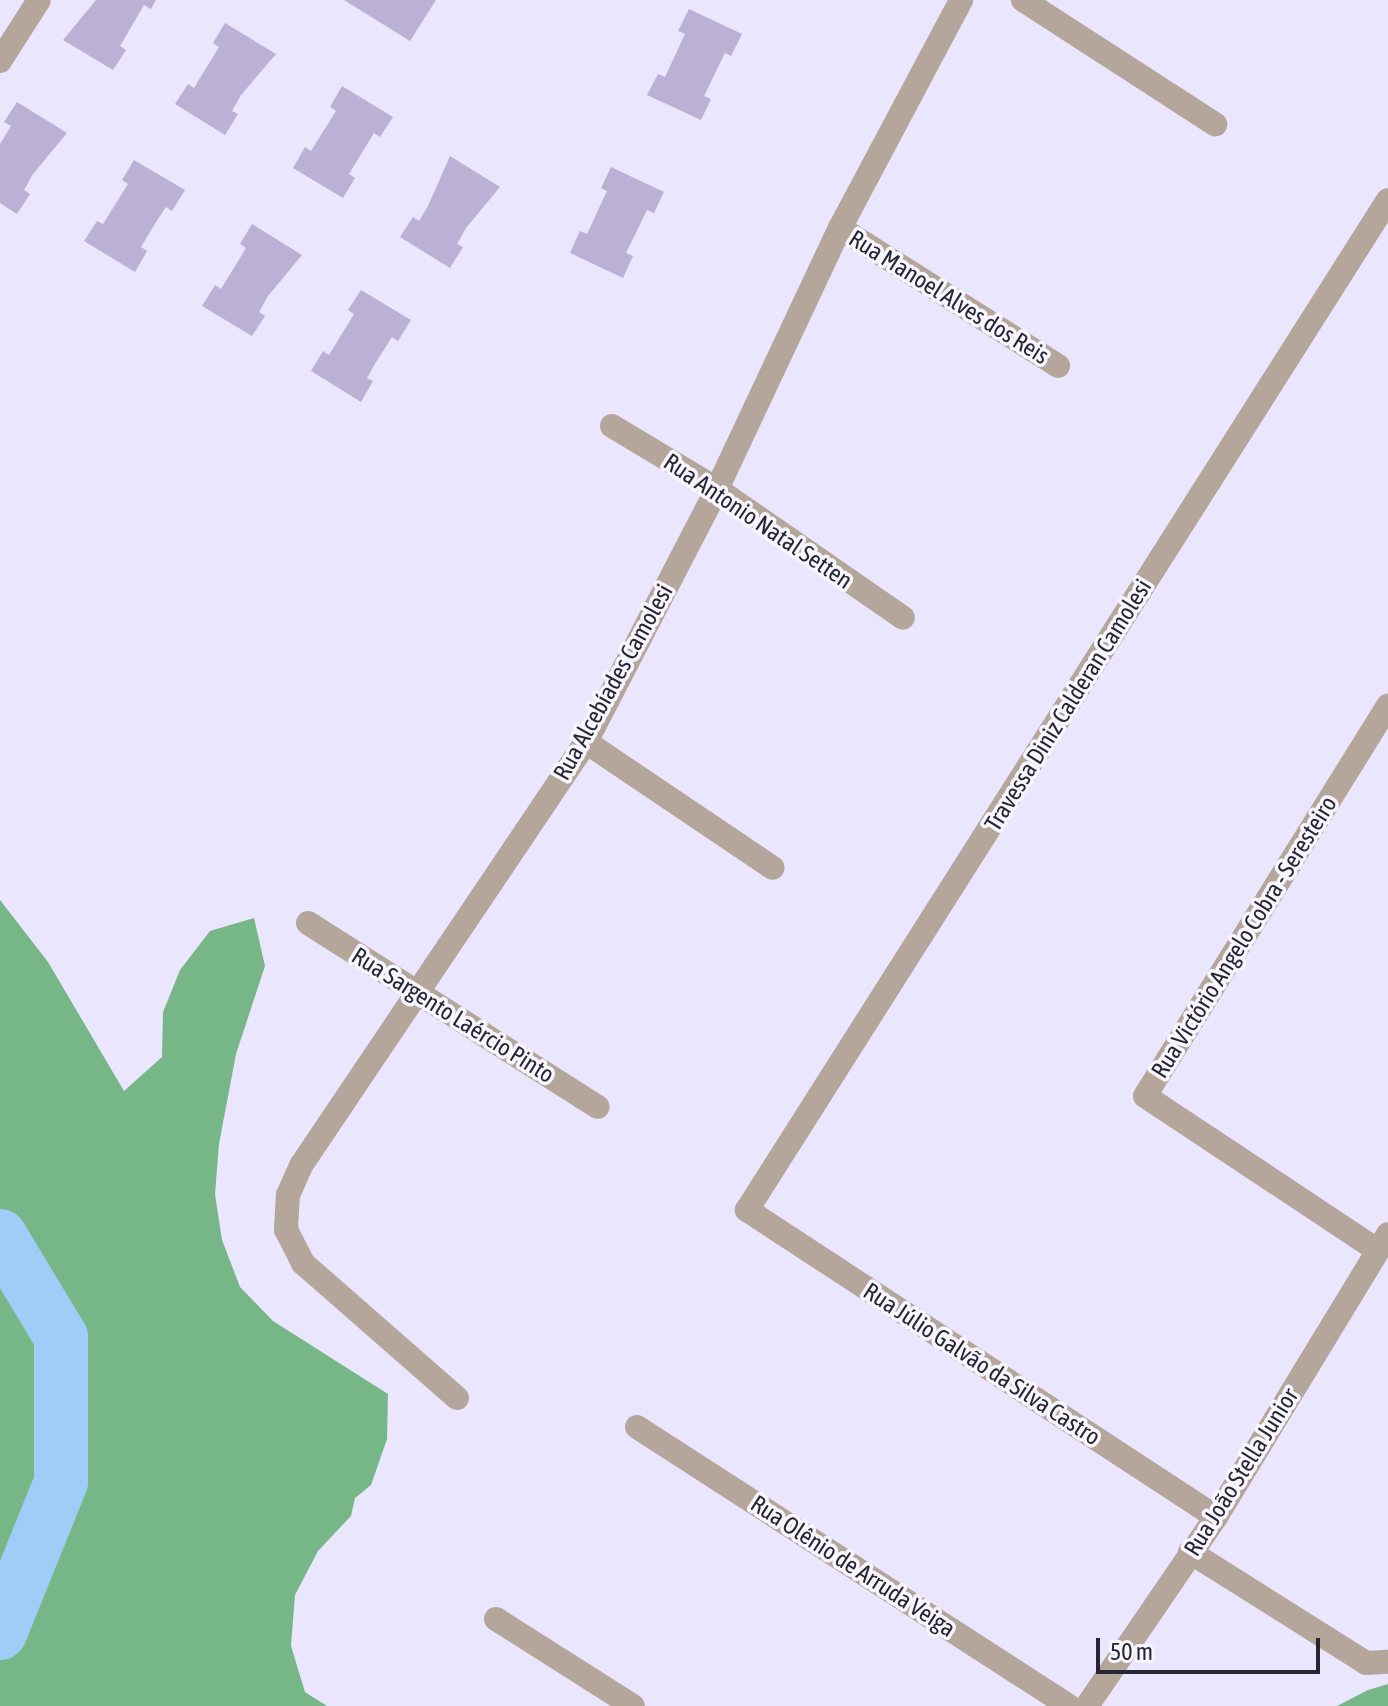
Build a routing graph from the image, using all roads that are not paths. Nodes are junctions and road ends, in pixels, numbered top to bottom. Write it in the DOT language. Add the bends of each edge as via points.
graph roads {
  1 [pos="39,0"];
  2 [pos="961,0"];
  3 [pos="1023,0"];
  4 [pos="0,61"];
  5 [pos="1215,124"];
  6 [pos="1388,200"];
  7 [pos="840,228"];
  8 [pos="1058,366"];
  9 [pos="612,426"];
  10 [pos="717,489"];
  11 [pos="903,618"];
  12 [pos="1388,705"];
  13 [pos="586,742"];
  14 [pos="773,868"];
  15 [pos="308,923"];
  16 [pos="418,992"];
  17 [pos="598,1107"];
  18 [pos="747,1210"];
  19 [pos="1383,1242"];
  20 [pos="447,1392"];
  21 [pos="637,1427"];
  22 [pos="1216,1517"];
  23 [pos="1190,1552"];
  24 [pos="496,1619"];
  25 [pos="1388,1662"];
  26 [pos="633,1706"];
  27 [pos="1069,1706"];
  28 [pos="1087,1706"];
  1 -- 4 [label="street"];
  2 -- 7 [label="street, Rua Alcebíades Camolesi"];
  3 -- 5 [label="street"];
  6 -- 18 [label="street, Travessa Diniz Calderan Camolesi"];
  7 -- 8 [label="street, Rua Manoel Alves dos Reis"];
  7 -- 10 [label="street, Rua Alcebíades Camolesi"];
  9 -- 10 [label="street, Rua Antonio Natal Setten"];
  10 -- 11 [label="street, Rua Antonio Natal Setten"];
  10 -- 13 [label="street, Rua Alcebíades Camolesi"];
  12 -- 19 [label="street, Rua Victório Angelo Cobra - Seresteiro" via="1145,1096"];
  13 -- 14 [label="street"];
  13 -- 16 [label="street, Rua Alcebíades Camolesi"];
  15 -- 16 [label="street, Rua Sargento Laércio Pinto"];
  16 -- 17 [label="street, Rua Sargento Laércio Pinto"];
  16 -- 20 [label="street, Rua Alcebíades Camolesi" via="302,1164 288,1195 286,1230 303,1263"];
  18 -- 22 [label="street, Rua Júlio Galvão da Silva Castro"];
  19 -- 22 [label="street, Rua João Stella Junior"];
  21 -- 27 [label="street, Rua Olênio de Arruda Veiga"];
  22 -- 23 [label="street, Rua João Stella Junior"];
  23 -- 25 [label="street" via="1366,1663"];
  23 -- 28 [label="street, Rua João Stella Junior" via="1137,1640"];
  24 -- 26 [label="street"];
}
